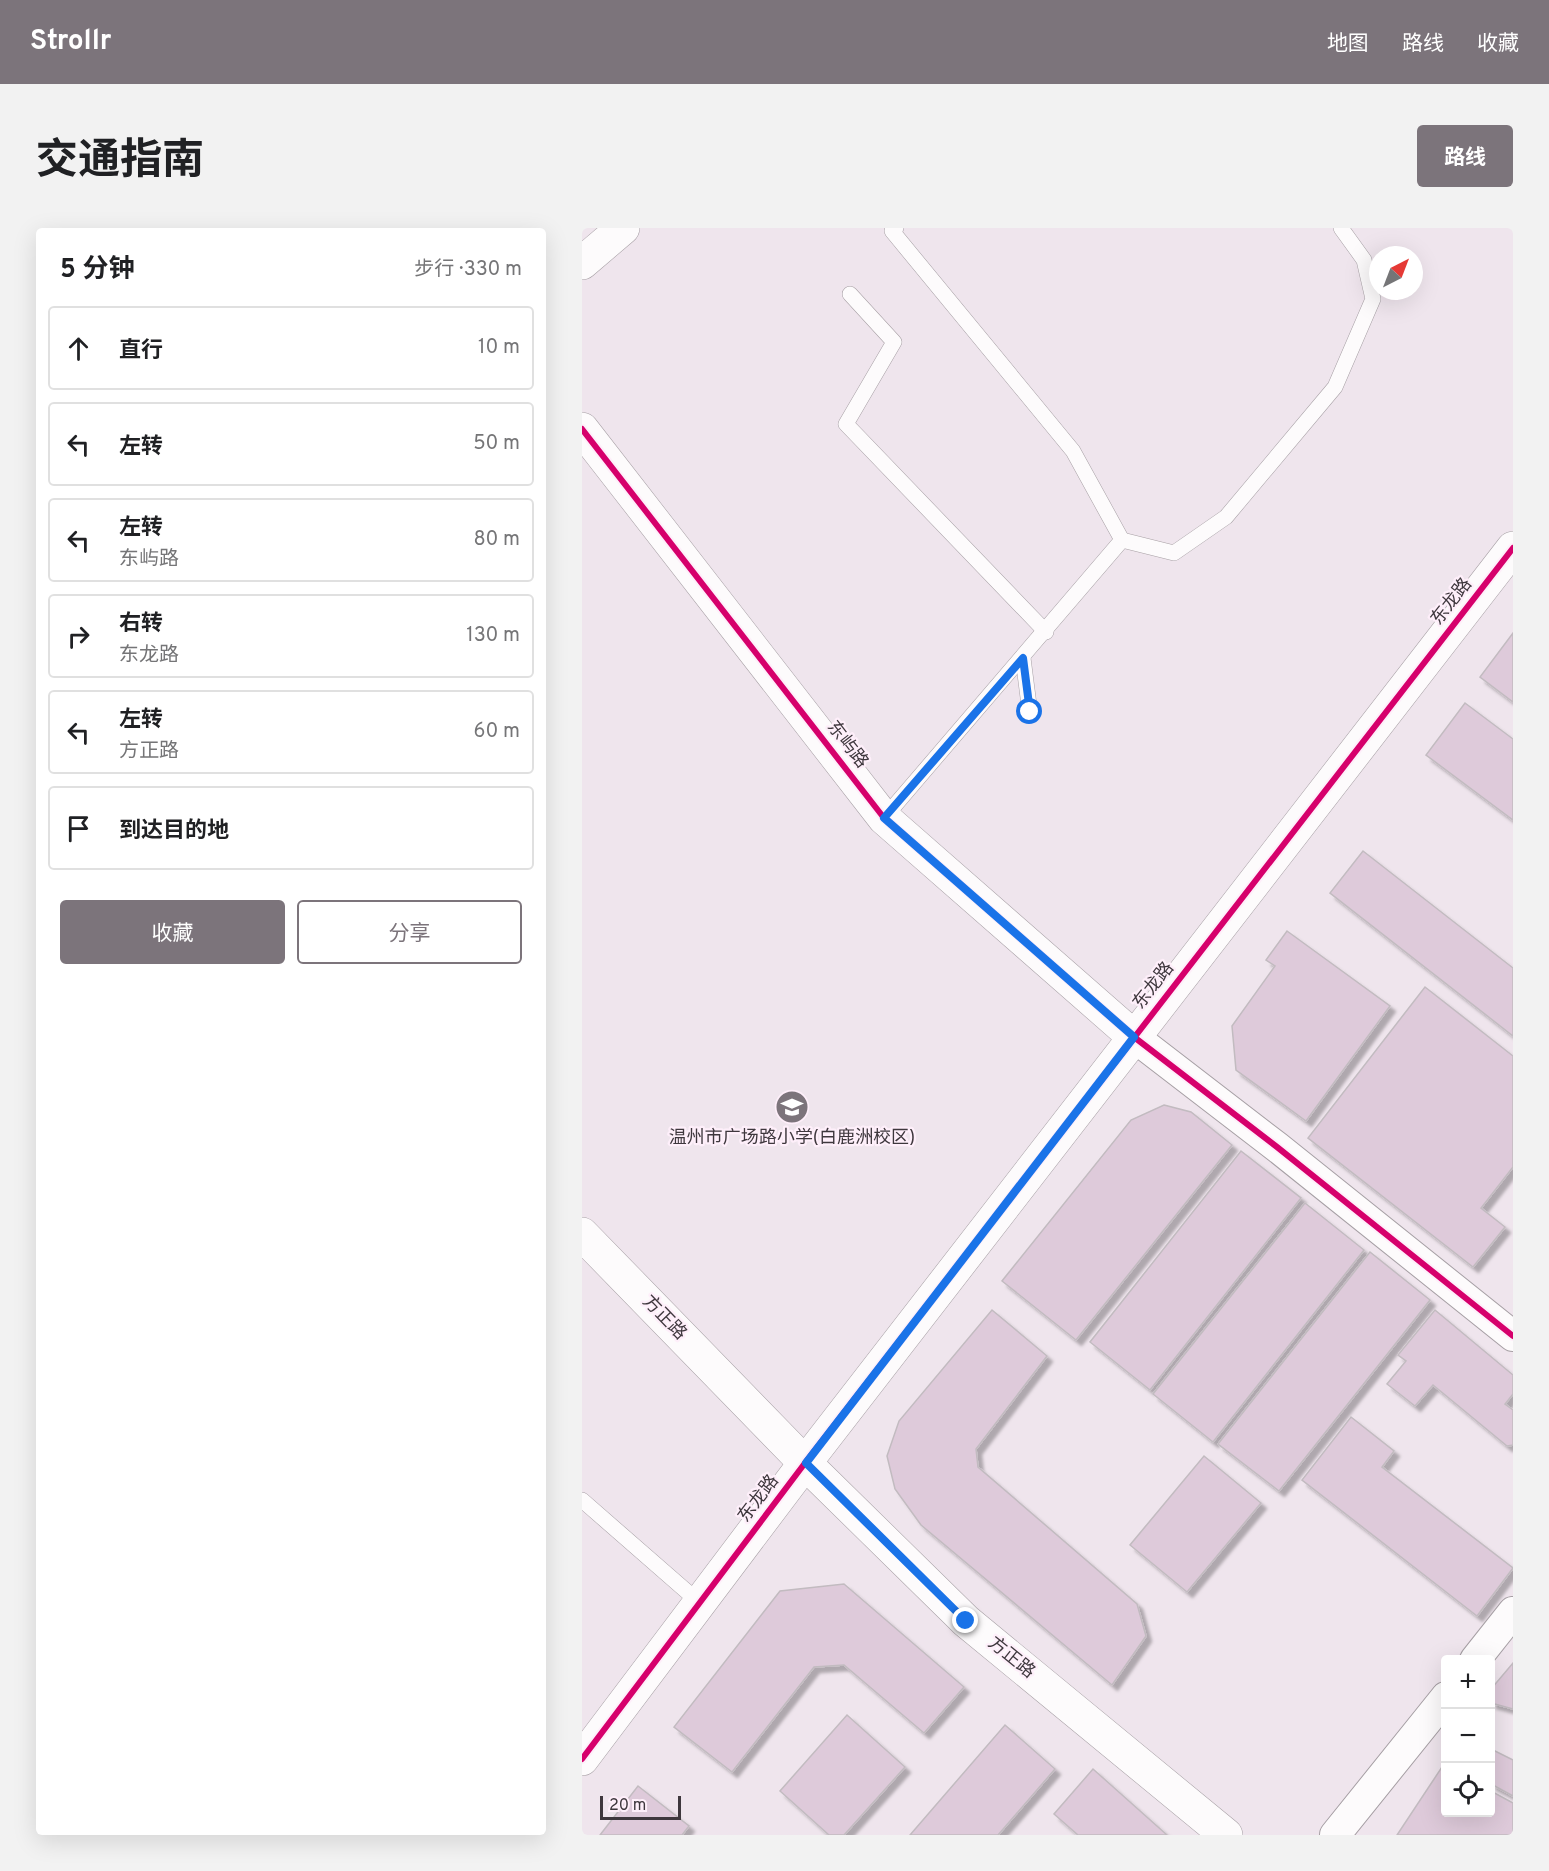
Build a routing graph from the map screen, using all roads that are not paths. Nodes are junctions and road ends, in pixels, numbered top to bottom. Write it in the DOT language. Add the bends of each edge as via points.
graph roads {
  1 [pos="623,228"];
  2 [pos="896,228"];
  3 [pos="1341,228"];
  4 [pos="582,263"];
  5 [pos="850,294"];
  6 [pos="582,429"];
  7 [pos="1122,540"];
  8 [pos="1513,548"];
  9 [pos="1046,632"];
  10 [pos="1023,658"];
  11 [pos="1030,712"];
  12 [pos="884,818"];
  13 [pos="1134,1037"];
  14 [pos="582,1234"];
  15 [pos="1513,1336"];
  16 [pos="806,1463"];
  17 [pos="582,1500"];
  18 [pos="700,1603"];
  19 [pos="1513,1612"];
  20 [pos="1478,1655"];
  21 [pos="1441,1703"];
  22 [pos="582,1759"];
  23 [pos="1226,1835"];
  24 [pos="1335,1835"];
  1 -- 4 [label="street"];
  2 -- 7 [label="lane" via="892,231 1073,451"];
  3 -- 7 [label="lane" via="1364,260 1373,299 1335,387 1226,517 1174,553"];
  5 -- 9 [label="lane" via="894,342 846,424"];
  6 -- 12 [label="street, 东屿路"];
  7 -- 9 [label="lane"];
  8 -- 13 [label="street, 东龙路"];
  9 -- 10 [label="lane"];
  10 -- 11 [label="lane"];
  10 -- 12 [label="lane"];
  12 -- 13 [label="street, 东屿路"];
  13 -- 15 [label="street"];
  13 -- 16 [label="street, 东龙路"];
  14 -- 16 [label="street, 方正路"];
  16 -- 18 [label="street, 东龙路"];
  16 -- 23 [label="street, 方正路" via="966,1621"];
  17 -- 18 [label="lane"];
  18 -- 22 [label="street, 东龙路"];
  19 -- 20 [label="street"];
  21 -- 24 [label="street"];
}
